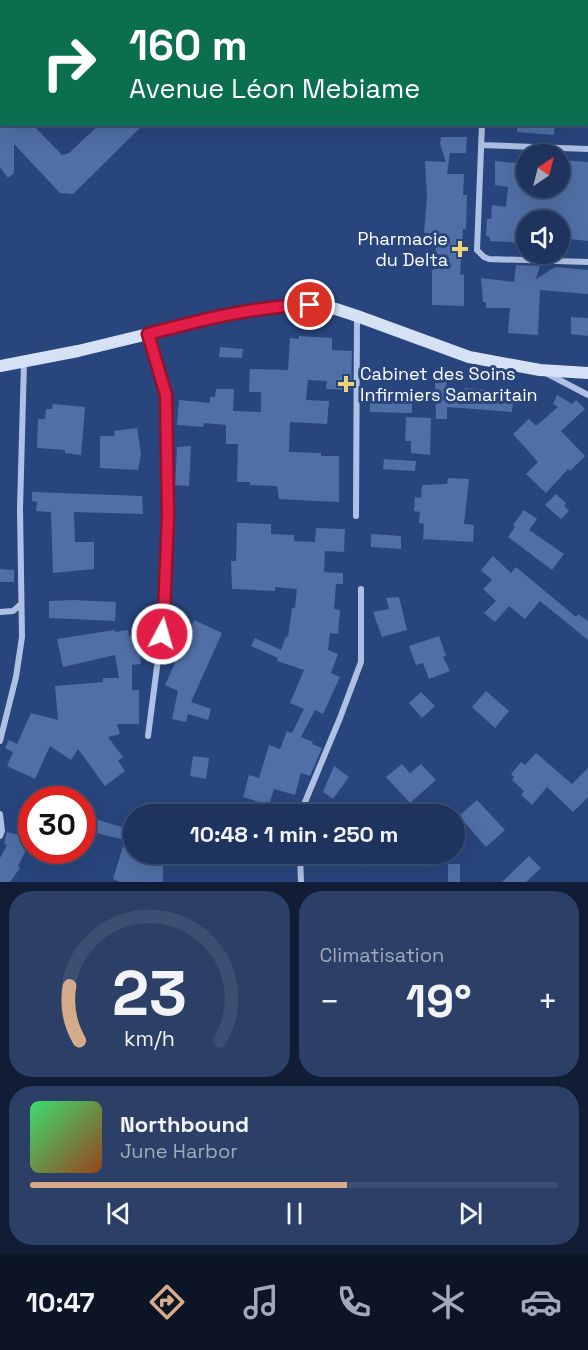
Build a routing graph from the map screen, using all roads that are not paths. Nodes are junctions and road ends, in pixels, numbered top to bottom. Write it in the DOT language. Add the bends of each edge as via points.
graph roads {
  1 [pos="482,126"];
  2 [pos="481,144"];
  3 [pos="588,149"];
  4 [pos="588,262"];
  5 [pos="357,316"];
  6 [pos="148,334"];
  7 [pos="24,362"];
  8 [pos="0,366"];
  9 [pos="540,370"];
  10 [pos="588,372"];
  11 [pos="588,395"];
  12 [pos="356,516"];
  13 [pos="361,589"];
  14 [pos="21,605"];
  15 [pos="0,612"];
  16 [pos="148,736"];
  17 [pos="0,741"];
  18 [pos="304,804"];
  19 [pos="0,814"];
  20 [pos="0,836"];
  21 [pos="300,864"];
  22 [pos="300,882"];
  1 -- 2 [label="street"];
  2 -- 3 [label="street"];
  2 -- 4 [label="street" via="477,250 489,259"];
  5 -- 6 [label="street" via="310,305 284,306 235,313"];
  5 -- 9 [label="street" via="469,357"];
  5 -- 12 [label="street"];
  6 -- 7 [label="street"];
  6 -- 16 [label="street" via="166,395 168,515 164,613"];
  7 -- 8 [label="street"];
  7 -- 14 [label="street"];
  9 -- 10 [label="street"];
  9 -- 11 [label="street"];
  13 -- 18 [label="street" via="361,662"];
  14 -- 15 [label="street" via="13,611"];
  14 -- 17 [label="street" via="22,637 16,677"];
  19 -- 20 [label="street"];
  21 -- 22 [label="street"];
}
